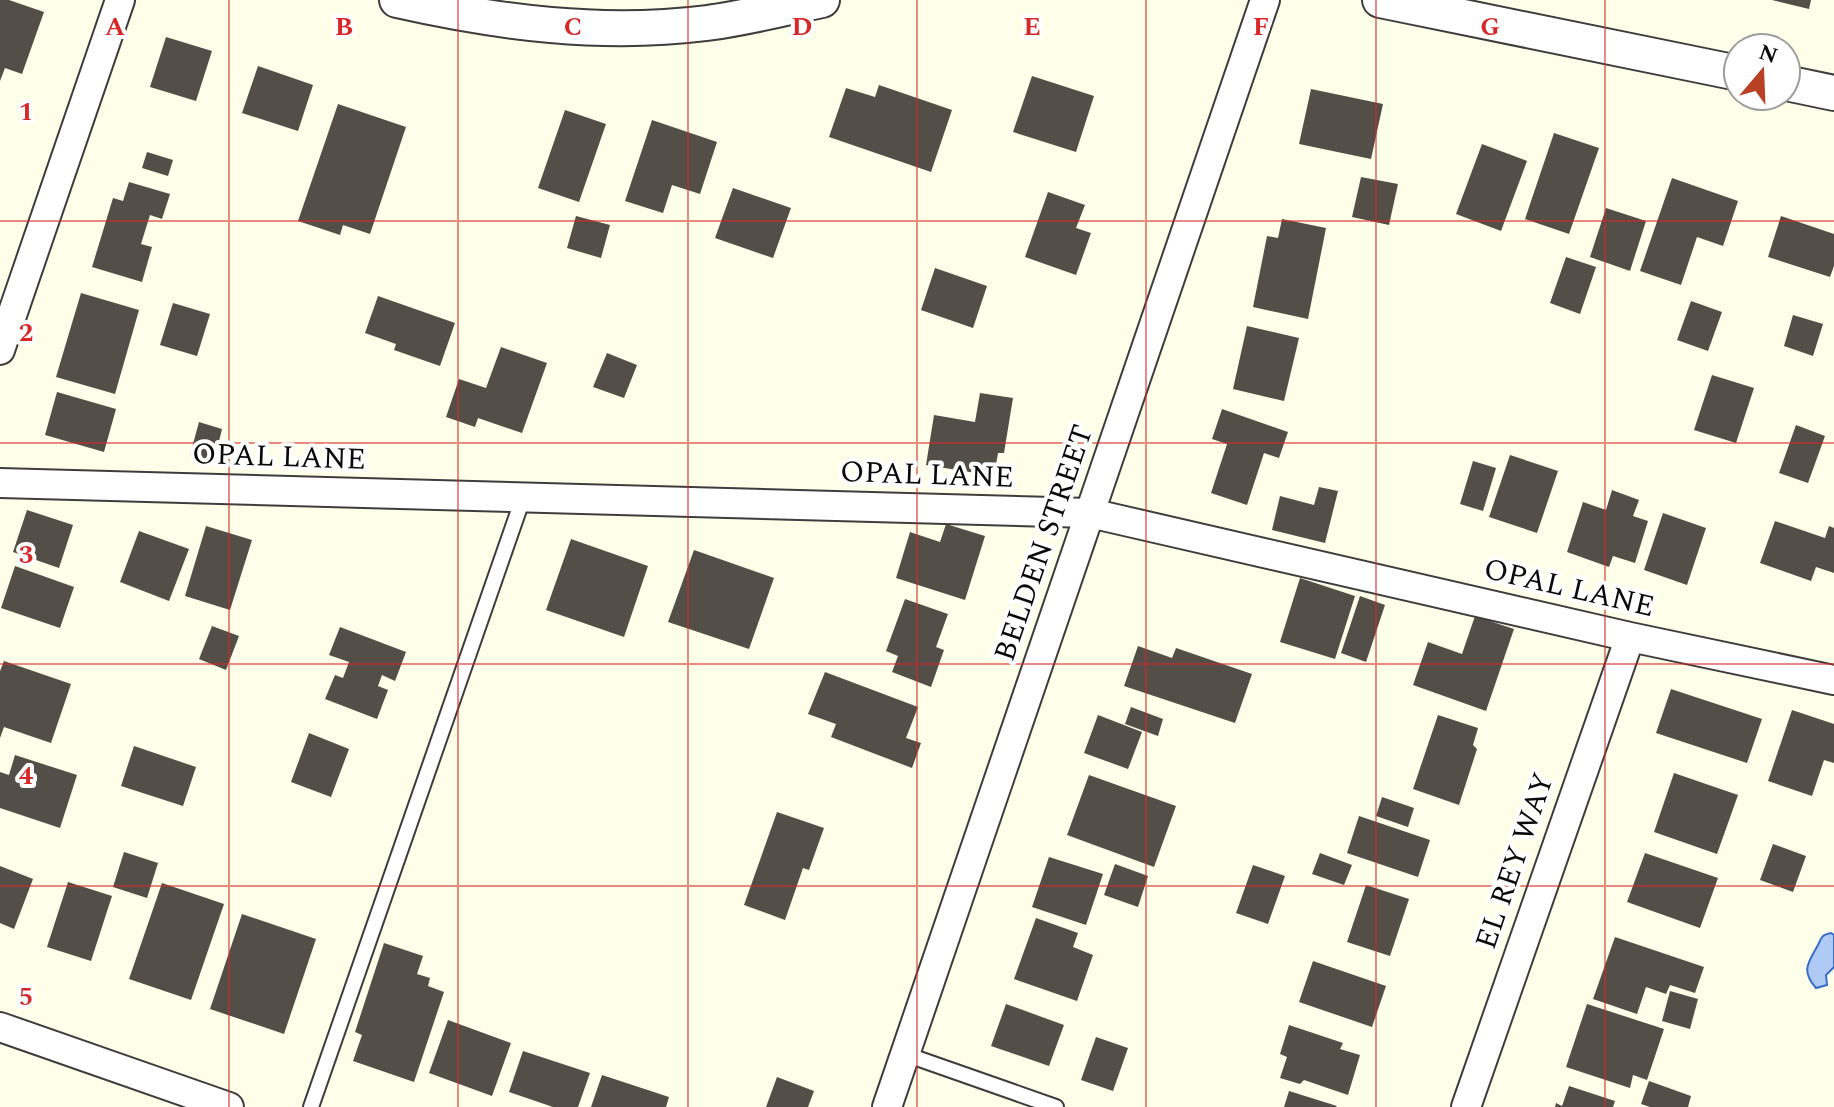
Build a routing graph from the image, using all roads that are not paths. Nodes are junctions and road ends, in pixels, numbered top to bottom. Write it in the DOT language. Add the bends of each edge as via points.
graph roads {
  1 [pos="120,0"];
  2 [pos="397,0"];
  3 [pos="822,0"];
  4 [pos="1265,0"];
  5 [pos="1380,0"];
  6 [pos="508,11"];
  7 [pos="1722,70"];
  8 [pos="1802,86"];
  9 [pos="1834,93"];
  10 [pos="0,350"];
  11 [pos="0,483"];
  12 [pos="523,498"];
  13 [pos="1090,513"];
  14 [pos="1630,637"];
  15 [pos="1834,680"];
  16 [pos="0,1027"];
  17 [pos="905,1054"];
  18 [pos="229,1107"];
  19 [pos="311,1107"];
  20 [pos="887,1107"];
  21 [pos="1056,1107"];
  22 [pos="1466,1107"];
  1 -- 10 [label="street"];
  2 -- 6 [label="street" via="467,16"];
  3 -- 6 [label="street" via="706,23 626,29 546,26"];
  4 -- 13 [label="street, BELDEN STREET"];
  5 -- 7 [label="street"];
  8 -- 9 [label="street"];
  11 -- 12 [label="street, OPAL LANE"];
  12 -- 13 [label="street, OPAL LANE"];
  12 -- 19 [label="lane"];
  13 -- 14 [label="street, OPAL LANE"];
  13 -- 17 [label="street, BELDEN STREET"];
  14 -- 15 [label="street, OPAL LANE"];
  14 -- 22 [label="street, EL REY WAY"];
  16 -- 18 [label="street"];
  17 -- 20 [label="street, BELDEN STREET"];
  17 -- 21 [label="lane"];
}
